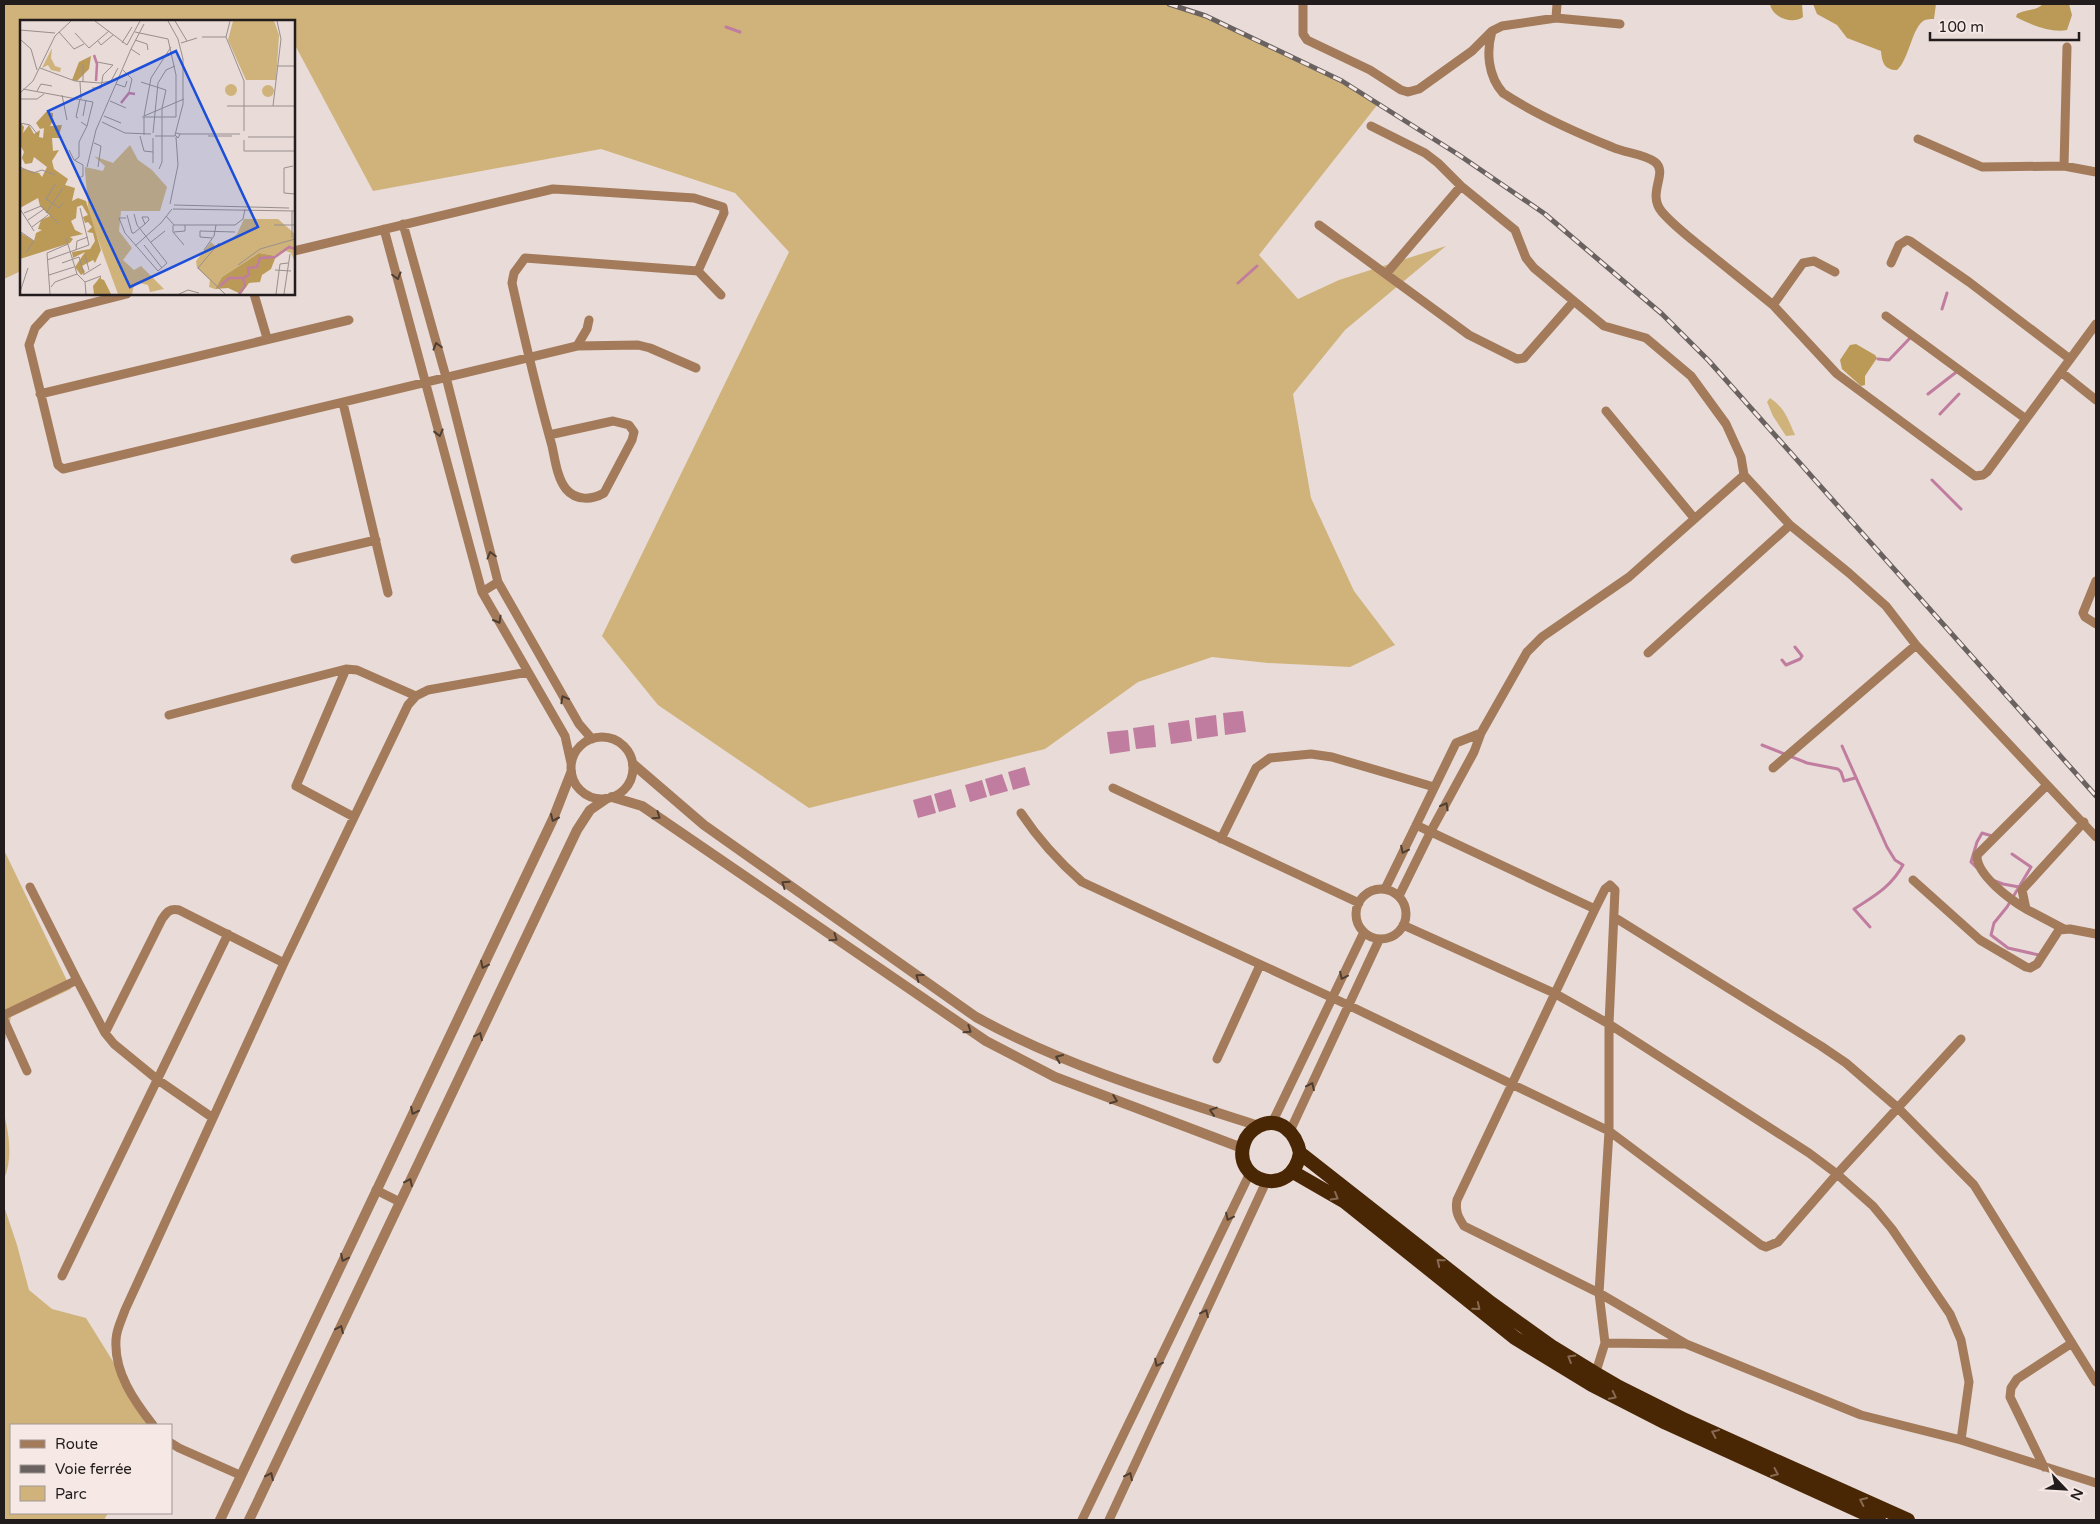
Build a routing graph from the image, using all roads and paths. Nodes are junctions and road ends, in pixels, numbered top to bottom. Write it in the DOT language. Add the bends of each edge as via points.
graph roads {
  1 [pos="1303,4"];
  2 [pos="1557,4"];
  3 [pos="1556,18"];
  4 [pos="1620,24"];
  5 [pos="1492,31"];
  6 [pos="2067,47"];
  7 [pos="1371,126"];
  8 [pos="1918,139"];
  9 [pos="2064,166"];
  10 [pos="2096,172"];
  11 [pos="1461,186"];
  12 [pos="403,224"];
  13 [pos="1319,225"];
  14 [pos="384,229"];
  15 [pos="295,251"];
  16 [pos="1891,263"];
  17 [pos="698,270"];
  18 [pos="1835,272"];
  19 [pos="1386,274"];
  20 [pos="123,295"];
  21 [pos="254,295"];
  22 [pos="721,296"];
  23 [pos="1574,301"];
  24 [pos="1773,305"];
  25 [pos="1886,316"];
  26 [pos="349,320"];
  27 [pos="589,320"];
  28 [pos="2096,324"];
  29 [pos="267,338"];
  30 [pos="577,346"];
  31 [pos="529,358"];
  32 [pos="2070,358"];
  33 [pos="696,368"];
  34 [pos="2061,372"];
  35 [pos="446,377"];
  36 [pos="427,383"];
  37 [pos="40,394"];
  38 [pos="2096,400"];
  39 [pos="343,403"];
  40 [pos="1606,411"];
  41 [pos="2026,418"];
  42 [pos="548,435"];
  43 [pos="1744,475"];
  44 [pos="1694,518"];
  45 [pos="1790,525"];
  46 [pos="376,540"];
  47 [pos="295,559"];
  48 [pos="2096,581"];
  49 [pos="498,582"];
  50 [pos="482,592"];
  51 [pos="388,593"];
  52 [pos="2096,624"];
  53 [pos="1916,644"];
  54 [pos="1648,653"];
  55 [pos="346,669"];
  56 [pos="528,672"];
  57 [pos="416,696"];
  58 [pos="169,715"];
  59 [pos="1481,733"];
  60 [pos="592,738"];
  61 [pos="633,764"];
  62 [pos="571,768"];
  63 [pos="1773,768"];
  64 [pos="2047,785"];
  65 [pos="1434,787"];
  66 [pos="1113,788"];
  67 [pos="609,798"];
  68 [pos="1021,813"];
  69 [pos="354,817"];
  70 [pos="2084,822"];
  71 [pos="1416,824"];
  72 [pos="1431,831"];
  73 [pos="2096,837"];
  74 [pos="1221,839"];
  75 [pos="1913,880"];
  76 [pos="30,887"];
  77 [pos="1385,889"];
  78 [pos="1399,896"];
  79 [pos="1359,903"];
  80 [pos="1595,909"];
  81 [pos="2026,909"];
  82 [pos="1614,917"];
  83 [pos="1403,925"];
  84 [pos="2064,929"];
  85 [pos="1364,932"];
  86 [pos="228,934"];
  87 [pos="2096,934"];
  88 [pos="1379,940"];
  89 [pos="284,963"];
  90 [pos="1260,965"];
  91 [pos="77,980"];
  92 [pos="1554,993"];
  93 [pos="1332,998"];
  94 [pos="1348,1005"];
  95 [pos="4,1015"];
  96 [pos="4,1020"];
  97 [pos="1610,1024"];
  98 [pos="105,1032"];
  99 [pos="1961,1039"];
  100 [pos="1217,1059"];
  101 [pos="27,1071"];
  102 [pos="158,1080"];
  103 [pos="1512,1085"];
  104 [pos="1898,1108"];
  105 [pos="213,1118"];
  106 [pos="1266,1125"];
  107 [pos="1290,1131"];
  108 [pos="1609,1131"];
  109 [pos="1242,1148"];
  110 [pos="1300,1153"];
  111 [pos="1293,1172"];
  112 [pos="1250,1173"];
  113 [pos="1837,1174"];
  114 [pos="1266,1182"];
  115 [pos="376,1190"];
  116 [pos="400,1202"];
  117 [pos="62,1276"];
  118 [pos="1599,1292"];
  119 [pos="1605,1343"];
  120 [pos="2072,1343"];
  121 [pos="1686,1344"];
  122 [pos="1594,1379"];
  123 [pos="2096,1382"];
  124 [pos="152,1424"];
  125 [pos="1961,1440"];
  126 [pos="172,1444"];
  127 [pos="2044,1467"];
  128 [pos="240,1475"];
  129 [pos="2096,1482"];
  130 [pos="220,1520"];
  131 [pos="249,1520"];
  132 [pos="1082,1520"];
  133 [pos="1109,1520"];
  134 [pos="1879,1520"];
  135 [pos="1908,1520"];
  1 -- 5 [label="street" via="1307,40 1408,92 1419,89 1472,51"];
  2 -- 3 [label="street"];
  3 -- 4 [label="street"];
  3 -- 5 [label="street" via="1502,26"];
  5 -- 24 [label="street" via="1488,59 1503,92 1540,114 1613,148 1653,160 1661,172 1655,199 1661,211"];
  6 -- 9 [label="street"];
  7 -- 11 [label="street" via="1425,153"];
  8 -- 9 [label="street" via="1982,166"];
  9 -- 10 [label="street"];
  11 -- 19 [label="street"];
  11 -- 23 [label="street" via="1515,230 1526,258 1534,268"];
  12 -- 14 [label="street"];
  12 -- 17 [label="street" via="553,190 694,198 720,205 725,210"];
  35 -- 12 [label="street, one-way"];
  13 -- 19 [label="street"];
  14 -- 15 [label="street"];
  14 -- 36 [label="street, one-way"];
  16 -- 32 [label="street" via="1899,245 1910,241"];
  17 -- 22 [label="street"];
  17 -- 31 [label="street" via="525,258 514,273 512,283"];
  18 -- 24 [label="street" via="1814,260 1803,264"];
  19 -- 23 [label="street" via="1469,335 1517,359 1524,358"];
  20 -- 37 [label="street" via="48,314 41,319 29,345"];
  21 -- 29 [label="street"];
  23 -- 43 [label="street" via="1604,326 1646,338 1691,376 1726,424 1741,457"];
  24 -- 41 [label="street" via="1837,374 1970,474 1979,476 1987,472"];
  25 -- 41 [label="street"];
  26 -- 29 [label="street"];
  27 -- 30 [label="street"];
  28 -- 32 [label="street"];
  29 -- 37 [label="street"];
  30 -- 31 [label="street"];
  30 -- 33 [label="street" via="638,345"];
  31 -- 35 [label="street"];
  31 -- 42 [label="street"];
  32 -- 34 [label="street"];
  34 -- 38 [label="street"];
  34 -- 41 [label="street"];
  35 -- 36 [label="street"];
  49 -- 35 [label="street, one-way"];
  36 -- 39 [label="street"];
  36 -- 50 [label="street, one-way"];
  37 -- 39 [label="street" via="58,465 63,469"];
  39 -- 46 [label="street"];
  40 -- 44 [label="street"];
  42 -- 42 [label="street" via="566,489 584,499 604,493 634,432 629,425 613,421"];
  43 -- 44 [label="street"];
  43 -- 45 [label="street"];
  44 -- 59 [label="street" via="1629,577 1527,652"];
  45 -- 53 [label="street" via="1886,606"];
  45 -- 54 [label="street"];
  46 -- 47 [label="street"];
  46 -- 51 [label="street"];
  48 -- 52 [label="street" via="2083,613 2085,618"];
  49 -- 50 [label="street"];
  60 -- 49 [label="street, one-way" via="579,724"];
  50 -- 56 [label="street, one-way"];
  53 -- 63 [label="street"];
  53 -- 64 [label="street"];
  55 -- 57 [label="street" via="357,670"];
  55 -- 58 [label="street"];
  55 -- 69 [label="street" via="296,786"];
  56 -- 57 [label="street" via="428,690"];
  56 -- 62 [label="street" via="565,736"];
  57 -- 69 [label="street" via="408,705"];
  59 -- 65 [label="street" via="1456,743"];
  72 -- 59 [label="street, one-way"];
  60 -- 61 [label="street" via="618,742"];
  60 -- 62 [label="street" via="578,748"];
  61 -- 67 [label="street" via="628,784"];
  106 -- 61 [label="street, one-way" via="1071,1063 1018,1040 976,1016 704,825"];
  62 -- 67 [label="street" via="579,790 587,795"];
  62 -- 115 [label="street, one-way" via="553,819"];
  64 -- 70 [label="street"];
  64 -- 81 [label="street" via="1977,855 1991,882"];
  65 -- 71 [label="street"];
  65 -- 74 [label="street" via="1332,757 1311,754 1270,758 1256,768"];
  66 -- 74 [label="street"];
  67 -- 109 [label="street, one-way" via="642,806 986,1042 1055,1077"];
  116 -- 67 [label="street, one-way" via="577,830 590,810"];
  68 -- 90 [label="street" via="1056,860 1082,882"];
  69 -- 89 [label="street"];
  70 -- 73 [label="street"];
  70 -- 81 [label="street" via="2024,885 2022,895"];
  71 -- 72 [label="street"];
  71 -- 77 [label="street, one-way"];
  72 -- 78 [label="street"];
  72 -- 80 [label="street"];
  74 -- 79 [label="street"];
  75 -- 84 [label="street" via="1980,940 2026,967 2037,964 2057,932"];
  76 -- 91 [label="street"];
  77 -- 78 [label="street"];
  77 -- 79 [label="street" via="1369,892"];
  78 -- 83 [label="street" via="1406,910"];
  79 -- 85 [label="street" via="1356,919"];
  80 -- 82 [label="street" via="1605,888 1610,885 1615,890"];
  80 -- 92 [label="street"];
  81 -- 84 [label="street"];
  82 -- 97 [label="street"];
  82 -- 104 [label="street" via="1821,1046"];
  83 -- 88 [label="street" via="1393,936"];
  83 -- 92 [label="street"];
  84 -- 87 [label="street"];
  85 -- 88 [label="street"];
  85 -- 93 [label="street, one-way"];
  86 -- 89 [label="street"];
  86 -- 98 [label="street" via="179,910 168,911"];
  86 -- 102 [label="street"];
  88 -- 94 [label="street"];
  89 -- 105 [label="street"];
  90 -- 93 [label="street"];
  90 -- 100 [label="street"];
  91 -- 95 [label="street"];
  91 -- 98 [label="street"];
  92 -- 97 [label="street"];
  92 -- 103 [label="street"];
  93 -- 94 [label="street"];
  93 -- 106 [label="street"];
  94 -- 103 [label="street"];
  107 -- 94 [label="street, one-way"];
  96 -- 101 [label="street"];
  97 -- 108 [label="street"];
  97 -- 113 [label="street"];
  98 -- 102 [label="street" via="114,1044"];
  99 -- 104 [label="street"];
  102 -- 105 [label="street"];
  102 -- 117 [label="street"];
  103 -- 108 [label="street"];
  103 -- 118 [label="street" via="1457,1200 1458,1217 1464,1226"];
  104 -- 113 [label="street"];
  104 -- 120 [label="street" via="1974,1186"];
  105 -- 124 [label="street" via="125,1310 116,1339 117,1364"];
  106 -- 107 [label="highway" via="1282,1125"];
  106 -- 109 [label="highway" via="1251,1132"];
  107 -- 110 [label="highway" via="1298,1140"];
  108 -- 113 [label="street" via="1766,1247 1778,1242"];
  108 -- 118 [label="street"];
  109 -- 112 [label="highway" via="1243,1162"];
  110 -- 111 [label="highway"];
  122 -- 110 [label="highway, one-way"];
  111 -- 114 [label="highway" via="1276,1182"];
  111 -- 122 [label="highway, one-way" via="1345,1202 1515,1338"];
  112 -- 114 [label="highway"];
  112 -- 132 [label="street, one-way"];
  113 -- 125 [label="street" via="1892,1228 1950,1314 1961,1340 1969,1382"];
  133 -- 114 [label="street, one-way"];
  115 -- 116 [label="street"];
  115 -- 128 [label="street, one-way"];
  131 -- 116 [label="street, one-way"];
  118 -- 119 [label="street"];
  118 -- 121 [label="street"];
  119 -- 121 [label="street"];
  119 -- 122 [label="street"];
  120 -- 123 [label="street"];
  120 -- 127 [label="street" via="2017,1380 2011,1388 2010,1397"];
  121 -- 125 [label="street" via="1861,1414"];
  122 -- 134 [label="highway, one-way" via="1666,1423"];
  135 -- 122 [label="highway, one-way" via="1619,1387"];
  125 -- 127 [label="street"];
  126 -- 128 [label="street"];
  127 -- 129 [label="street"];
  128 -- 130 [label="street"];
}
